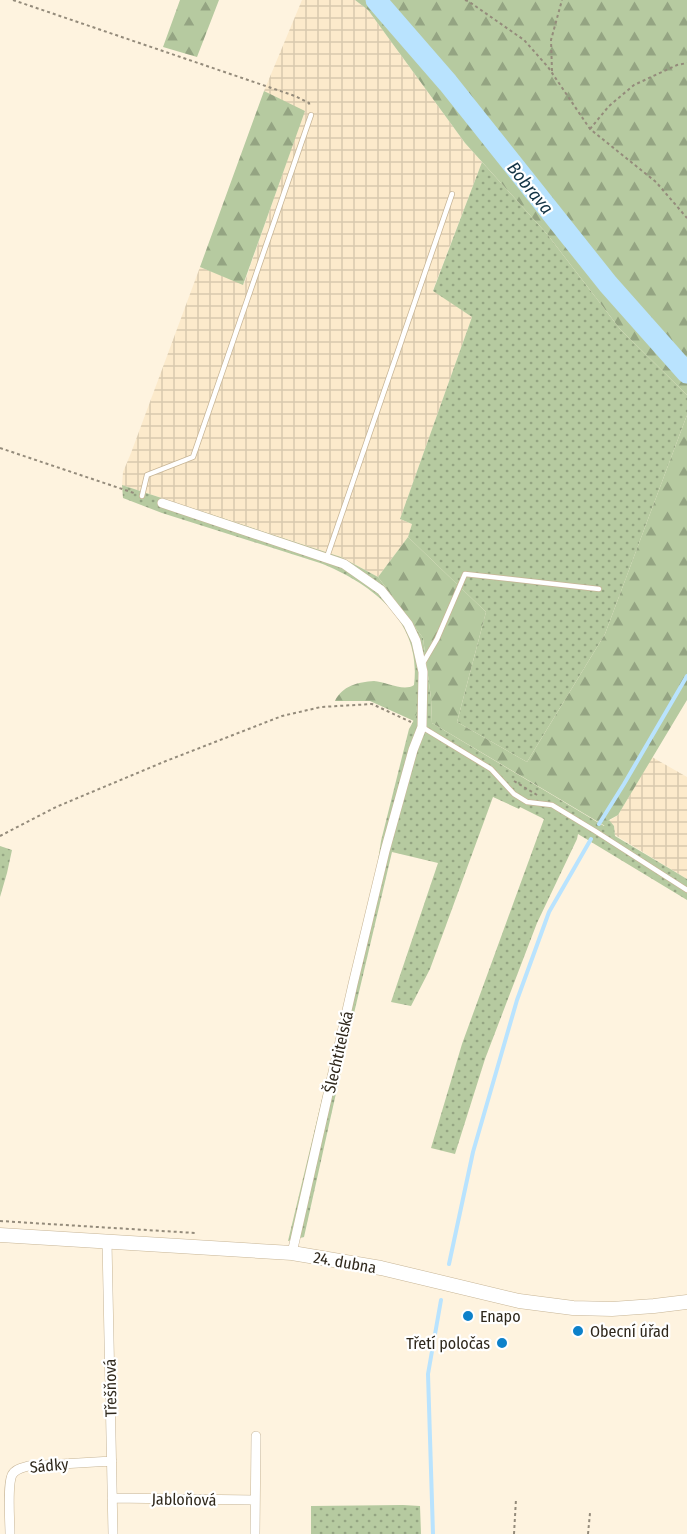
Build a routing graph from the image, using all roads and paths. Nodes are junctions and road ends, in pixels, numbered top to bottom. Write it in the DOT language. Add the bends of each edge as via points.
graph roads {
  1 [pos="13,0"];
  2 [pos="465,0"];
  3 [pos="562,0"];
  4 [pos="687,63"];
  5 [pos="552,73"];
  6 [pos="311,116"];
  7 [pos="590,129"];
  8 [pos="452,194"];
  9 [pos="687,218"];
  10 [pos="0,448"];
  11 [pos="142,496"];
  12 [pos="162,503"];
  13 [pos="327,558"];
  14 [pos="599,589"];
  15 [pos="421,666"];
  16 [pos="422,727"];
  17 [pos="510,779"];
  18 [pos="552,805"];
  19 [pos="0,836"];
  20 [pos="687,891"];
  21 [pos="0,1235"];
  22 [pos="107,1242"];
  23 [pos="292,1253"];
  24 [pos="687,1302"];
  25 [pos="256,1436"];
  26 [pos="112,1461"];
  27 [pos="112,1498"];
  28 [pos="516,1499"];
  29 [pos="255,1500"];
  30 [pos="590,1513"];
  31 [pos="10,1534"];
  32 [pos="113,1534"];
  33 [pos="255,1534"];
  34 [pos="514,1534"];
  35 [pos="588,1534"];
  1 -- 6 [label="path" via="295,96 309,103"];
  2 -- 5 [label="path" via="524,40"];
  3 -- 5 [label="path" via="551,40"];
  4 -- 7 [label="path" via="634,85"];
  5 -- 7 [label="path"];
  6 -- 11 [label="lane" via="193,457 147,475"];
  7 -- 9 [label="path" via="656,182"];
  8 -- 13 [label="lane"];
  10 -- 11 [label="path"];
  12 -- 13 [label="street, Šlechtitelská"];
  13 -- 15 [label="street, Šlechtitelská" via="344,564 381,590 408,624"];
  14 -- 15 [label="lane" via="465,574"];
  15 -- 16 [label="street, Šlechtitelská"];
  16 -- 18 [label="lane" via="491,769 527,802"];
  16 -- 19 [label="path" via="372,704 321,707 282,716 56,807"];
  16 -- 23 [label="street, Šlechtitelská" via="385,850"];
  17 -- 18 [label="path"];
  18 -- 20 [label="lane"];
  21 -- 22 [label="main road, 24. dubna"];
  22 -- 23 [label="main road, 24. dubna"];
  22 -- 26 [label="street, Třešňová"];
  23 -- 24 [label="main road, 24. dubna" via="381,1268 539,1304 612,1309"];
  25 -- 29 [label="street"];
  26 -- 27 [label="street, Třešňová"];
  26 -- 31 [label="street, Sádky" via="18,1469 10,1484"];
  27 -- 29 [label="street, Jabloňová"];
  27 -- 32 [label="street, Třešňová"];
  28 -- 34 [label="path"];
  29 -- 33 [label="street"];
  30 -- 35 [label="path"];
}
